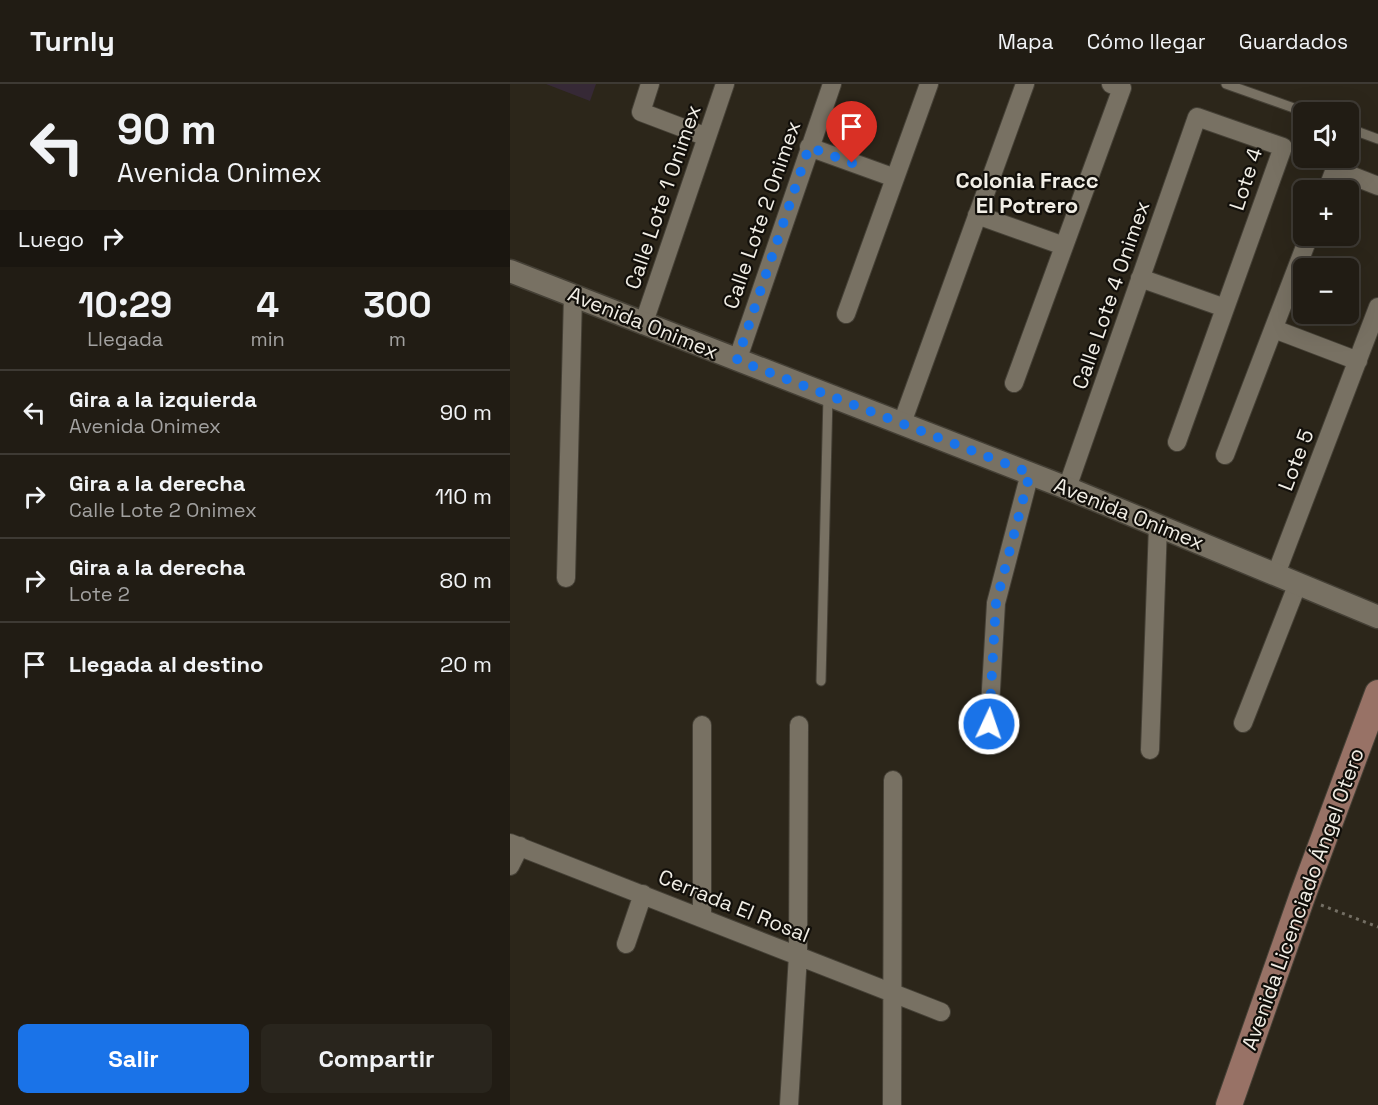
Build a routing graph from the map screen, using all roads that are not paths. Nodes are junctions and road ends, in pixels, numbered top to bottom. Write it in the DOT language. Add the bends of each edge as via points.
graph roads {
  1 [pos="650,84"];
  2 [pos="725,84"];
  3 [pos="832,84"];
  4 [pos="929,84"];
  5 [pos="1025,84"];
  6 [pos="1111,84"];
  7 [pos="1226,84"];
  8 [pos="1293,108"];
  9 [pos="1197,117"];
  10 [pos="1359,132"];
  11 [pos="707,137"];
  12 [pos="1378,139"];
  13 [pos="809,147"];
  14 [pos="895,178"];
  15 [pos="1331,180"];
  16 [pos="1378,186"];
  17 [pos="977,215"];
  18 [pos="1064,246"];
  19 [pos="1305,246"];
  20 [pos="510,271"];
  21 [pos="1140,278"];
  22 [pos="573,295"];
  23 [pos="1378,307"];
  24 [pos="1225,308"];
  25 [pos="846,314"];
  26 [pos="643,325"];
  27 [pos="1274,329"];
  28 [pos="737,360"];
  29 [pos="1358,361"];
  30 [pos="1014,383"];
  31 [pos="828,395"];
  32 [pos="902,423"];
  33 [pos="1177,442"];
  34 [pos="1225,455"];
  35 [pos="1030,473"];
  36 [pos="1067,488"];
  37 [pos="1158,525"];
  38 [pos="1276,574"];
  39 [pos="566,578"];
  40 [pos="1298,584"];
  41 [pos="1378,617"];
  42 [pos="821,681"];
  43 [pos="1378,693"];
  44 [pos="1243,723"];
  45 [pos="702,724"];
  46 [pos="989,724"];
  47 [pos="799,725"];
  48 [pos="1150,750"];
  49 [pos="893,780"];
  50 [pos="515,844"];
  51 [pos="510,866"];
  52 [pos="643,894"];
  53 [pos="702,917"];
  54 [pos="626,944"];
  55 [pos="798,955"];
  56 [pos="893,993"];
  57 [pos="941,1012"];
  58 [pos="789,1105"];
  59 [pos="892,1105"];
  60 [pos="1229,1105"];
  1 -- 11 [label="street" via="641,112"];
  2 -- 11 [label="street, Calle Lote 1 Onimex"];
  3 -- 13 [label="street, Calle Lote 2 Onimex"];
  4 -- 14 [label="street"];
  5 -- 17 [label="street"];
  6 -- 18 [label="street" via="1122,88"];
  7 -- 8 [label="lane"];
  9 -- 21 [label="street, Calle Lote 4 Onimex"];
  9 -- 24 [label="street, Lote 4" via="1283,147"];
  10 -- 12 [label="lane"];
  11 -- 26 [label="street, Calle Lote 1 Onimex"];
  13 -- 14 [label="street"];
  13 -- 28 [label="street, Calle Lote 2 Onimex"];
  14 -- 25 [label="street"];
  15 -- 16 [label="street" via="1335,169"];
  17 -- 18 [label="street"];
  17 -- 32 [label="street"];
  18 -- 30 [label="street"];
  19 -- 27 [label="street"];
  20 -- 22 [label="street, Avenida Onimex"];
  21 -- 24 [label="street"];
  21 -- 36 [label="street, Calle Lote 4 Onimex"];
  22 -- 26 [label="street, Avenida Onimex"];
  22 -- 39 [label="street"];
  23 -- 29 [label="street, Lote 5"];
  24 -- 33 [label="street, Lote 4"];
  26 -- 28 [label="street, Avenida Onimex"];
  27 -- 29 [label="street"];
  27 -- 34 [label="street"];
  28 -- 31 [label="street, Avenida Onimex"];
  29 -- 38 [label="street, Lote 5"];
  31 -- 32 [label="street, Avenida Onimex"];
  31 -- 42 [label="lane"];
  32 -- 35 [label="street, Avenida Onimex"];
  35 -- 36 [label="street, Avenida Onimex"];
  35 -- 46 [label="street" via="996,603"];
  36 -- 37 [label="street, Avenida Onimex"];
  37 -- 38 [label="street, Avenida Onimex"];
  37 -- 48 [label="street"];
  38 -- 40 [label="street, Avenida Onimex"];
  40 -- 41 [label="street, Avenida Onimex"];
  40 -- 44 [label="street"];
  43 -- 60 [label="main road, Avenida Licenciado Ángel Otero"];
  45 -- 53 [label="street"];
  47 -- 55 [label="street"];
  49 -- 56 [label="street"];
  50 -- 51 [label="street"];
  50 -- 52 [label="street, Cerrada El Rosal"];
  52 -- 53 [label="street, Cerrada El Rosal"];
  52 -- 54 [label="street"];
  53 -- 55 [label="street, Cerrada El Rosal"];
  55 -- 56 [label="street, Cerrada El Rosal"];
  55 -- 58 [label="street"];
  56 -- 57 [label="street, Cerrada El Rosal"];
  56 -- 59 [label="street"];
}
